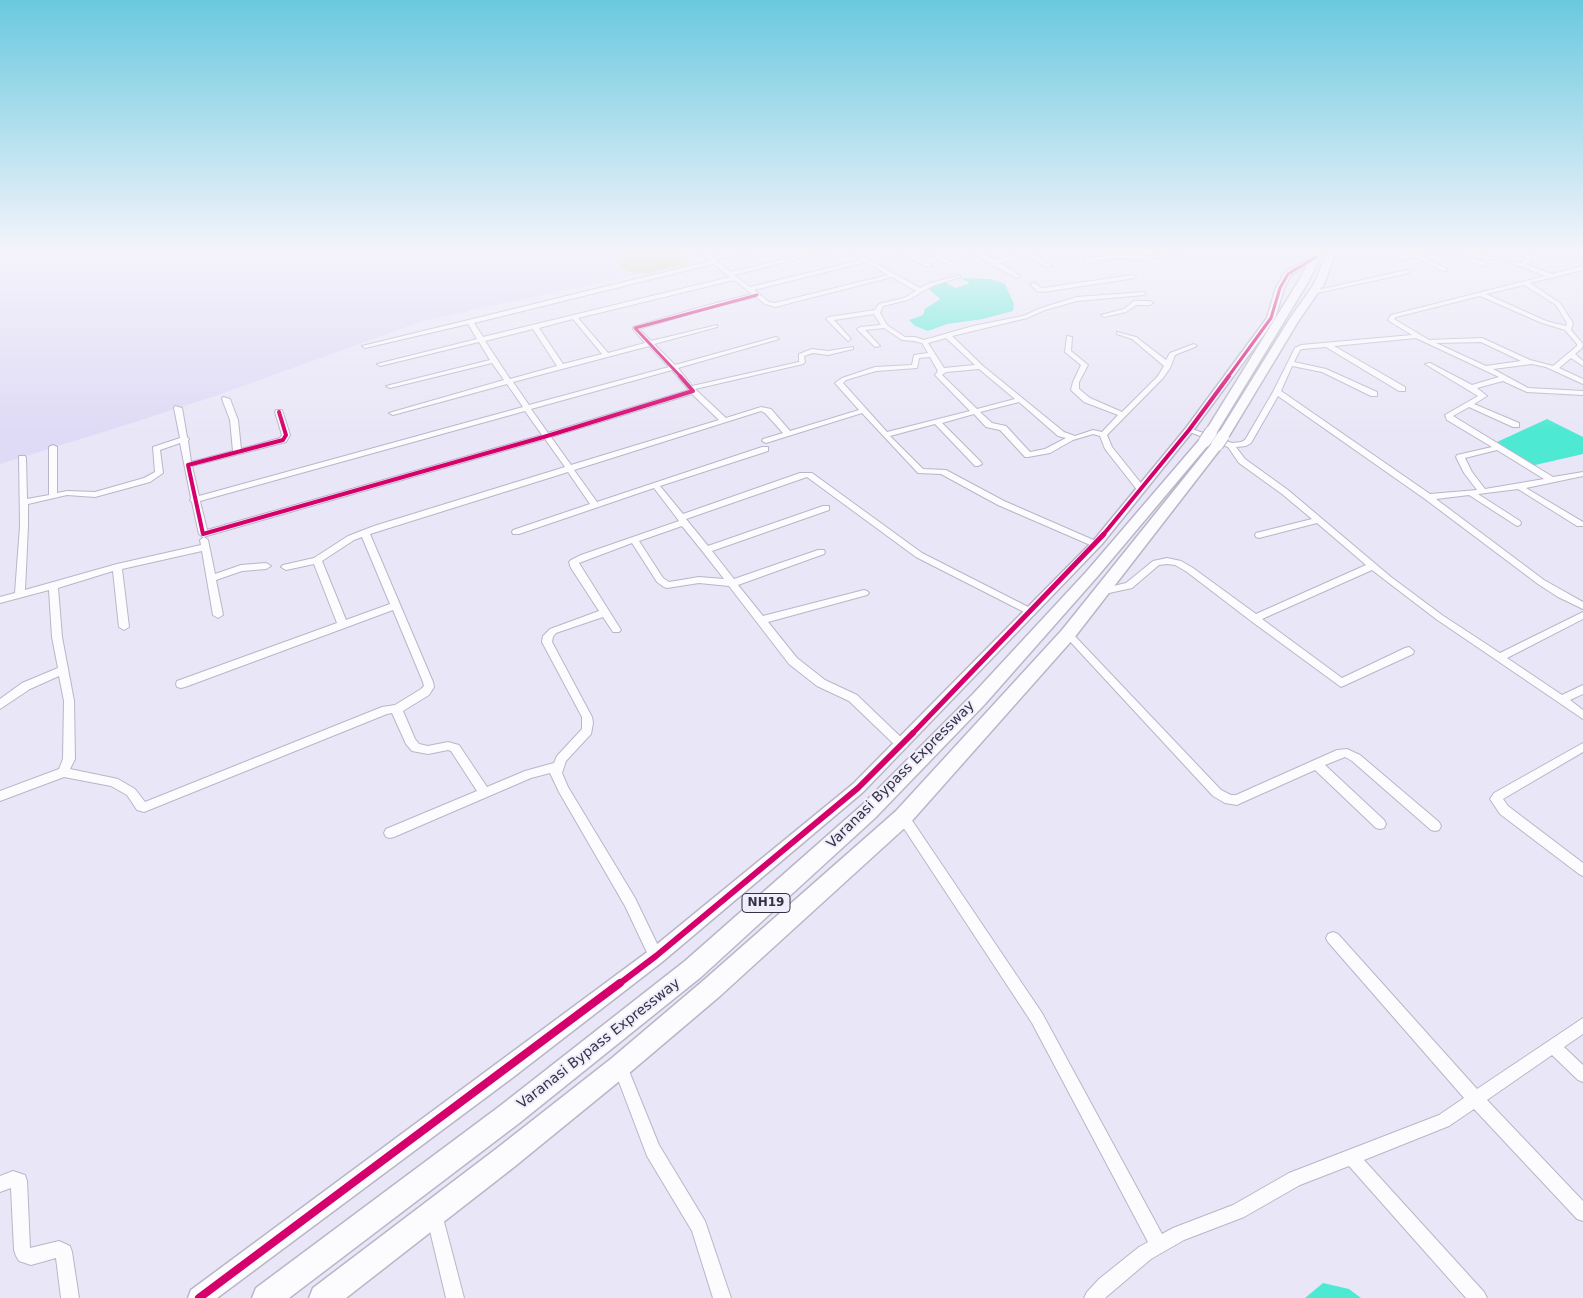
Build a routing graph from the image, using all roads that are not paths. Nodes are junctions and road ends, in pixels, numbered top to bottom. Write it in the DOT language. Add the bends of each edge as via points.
graph roads {
  1 [pos="514,312"];
  2 [pos="597,312"];
  3 [pos="691,312"];
  4 [pos="1037,312"];
  5 [pos="1117,312"];
  6 [pos="1276,312"];
  7 [pos="1278,312"];
  8 [pos="1299,312"];
  9 [pos="1415,312"];
  10 [pos="1521,312"];
  11 [pos="1563,312"];
  12 [pos="877,313"];
  13 [pos="1104,314"];
  14 [pos="574,317"];
  15 [pos="470,322"];
  16 [pos="715,326"];
  17 [pos="885,326"];
  18 [pos="535,327"];
  19 [pos="1569,329"];
  20 [pos="1119,333"];
  21 [pos="948,336"];
  22 [pos="1416,336"];
  23 [pos="1069,337"];
  24 [pos="481,339"];
  25 [pos="776,339"];
  26 [pos="848,340"];
  27 [pos="1427,341"];
  28 [pos="924,342"];
  29 [pos="649,344"];
  30 [pos="1328,344"];
  31 [pos="365,346"];
  32 [pos="877,346"];
  33 [pos="1194,346"];
  34 [pos="851,348"];
  35 [pos="1571,354"];
  36 [pos="606,355"];
  37 [pos="932,355"];
  38 [pos="494,361"];
  39 [pos="1528,362"];
  40 [pos="1290,363"];
  41 [pos="380,364"];
  42 [pos="1428,364"];
  43 [pos="1583,364"];
  44 [pos="1168,365"];
  45 [pos="561,366"];
  46 [pos="673,367"];
  47 [pos="981,367"];
  48 [pos="1486,368"];
  49 [pos="1554,369"];
  50 [pos="942,371"];
  51 [pos="1503,378"];
  52 [pos="508,382"];
  53 [pos="1583,382"];
  54 [pos="390,386"];
  55 [pos="1472,388"];
  56 [pos="1402,389"];
  57 [pos="692,390"];
  58 [pos="1277,392"];
  59 [pos="1583,393"];
  60 [pos="1374,394"];
  61 [pos="226,399"];
  62 [pos="1020,400"];
  63 [pos="1470,405"];
  64 [pos="178,408"];
  65 [pos="527,410"];
  66 [pos="862,411"];
  67 [pos="977,411"];
  68 [pos="279,412"];
  69 [pos="393,413"];
  70 [pos="1124,415"];
  71 [pos="725,421"];
  72 [pos="937,422"];
  73 [pos="1516,424"];
  74 [pos="788,434"];
  75 [pos="885,435"];
  76 [pos="1103,435"];
  77 [pos="547,436"];
  78 [pos="1071,438"];
  79 [pos="1213,438"];
  80 [pos="185,440"];
  81 [pos="53,447"];
  82 [pos="1497,448"];
  83 [pos="237,452"];
  84 [pos="22,458"];
  85 [pos="978,464"];
  86 [pos="188,465"];
  87 [pos="568,469"];
  88 [pos="1583,474"];
  89 [pos="1550,480"];
  90 [pos="656,486"];
  91 [pos="1518,486"];
  92 [pos="1141,489"];
  93 [pos="1482,491"];
  94 [pos="1469,492"];
  95 [pos="53,496"];
  96 [pos="1428,497"];
  97 [pos="194,500"];
  98 [pos="23,504"];
  99 [pos="595,505"];
  100 [pos="826,508"];
  101 [pos="682,520"];
  102 [pos="1319,520"];
  103 [pos="1517,523"];
  104 [pos="1580,524"];
  105 [pos="516,532"];
  106 [pos="365,533"];
  107 [pos="203,534"];
  108 [pos="1259,535"];
  109 [pos="634,539"];
  110 [pos="1096,544"];
  111 [pos="205,546"];
  112 [pos="706,550"];
  113 [pos="822,552"];
  114 [pos="317,560"];
  115 [pos="266,566"];
  116 [pos="1372,566"];
  117 [pos="116,567"];
  118 [pos="286,567"];
  119 [pos="211,578"];
  120 [pos="733,584"];
  121 [pos="53,586"];
  122 [pos="1100,592"];
  123 [pos="864,593"];
  124 [pos="20,594"];
  125 [pos="0,600"];
  126 [pos="396,605"];
  127 [pos="1583,606"];
  128 [pos="1031,612"];
  129 [pos="605,613"];
  130 [pos="218,615"];
  131 [pos="1583,615"];
  132 [pos="1254,619"];
  133 [pos="761,620"];
  134 [pos="343,625"];
  135 [pos="124,627"];
  136 [pos="616,630"];
  137 [pos="1068,634"];
  138 [pos="1409,651"];
  139 [pos="1499,658"];
  140 [pos="63,670"];
  141 [pos="181,684"];
  142 [pos="1583,688"];
  143 [pos="1561,700"];
  144 [pos="0,705"];
  145 [pos="396,710"];
  146 [pos="1583,715"];
  147 [pos="902,745"];
  148 [pos="1583,747"];
  149 [pos="1316,764"];
  150 [pos="556,767"];
  151 [pos="63,772"];
  152 [pos="485,793"];
  153 [pos="0,796"];
  154 [pos="903,817"];
  155 [pos="1380,824"];
  156 [pos="1435,826"];
  157 [pos="390,833"];
  158 [pos="1583,870"];
  159 [pos="1334,938"];
  160 [pos="656,956"];
  161 [pos="1583,1025"];
  162 [pos="1553,1046"];
  163 [pos="620,1066"];
  164 [pos="1583,1075"];
  165 [pos="1476,1100"];
  166 [pos="1352,1158"];
  167 [pos="0,1184"];
  168 [pos="434,1213"];
  169 [pos="1583,1213"];
  170 [pos="1158,1245"];
  171 [pos="70,1298"];
  172 [pos="199,1298"];
  173 [pos="266,1298"];
  174 [pos="323,1298"];
  175 [pos="455,1298"];
  176 [pos="722,1298"];
  177 [pos="1093,1298"];
  178 [pos="1478,1298"];
  1 -- 15 [label="street"];
  2 -- 14 [label="street"];
  3 -- 29 [label="street" via="635,328"];
  4 -- 21 [label="street"];
  5 -- 13 [label="street"];
  6 -- 79 [label="street"];
  7 -- 79 [label="highway, Varanasi Bypass Expressway / NH19"];
  8 -- 79 [label="highway, Varanasi Bypass Expressway / NH19"];
  9 -- 22 [label="street" via="1391,318"];
  10 -- 19 [label="street"];
  11 -- 19 [label="street" via="1570,323"];
  12 -- 17 [label="street"];
  12 -- 26 [label="street" via="829,319"];
  14 -- 18 [label="street"];
  14 -- 36 [label="street"];
  15 -- 24 [label="street"];
  15 -- 31 [label="street"];
  16 -- 29 [label="street"];
  17 -- 28 [label="street" via="904,339"];
  17 -- 32 [label="street" via="860,329"];
  18 -- 24 [label="street"];
  18 -- 45 [label="street"];
  19 -- 35 [label="street" via="1580,344"];
  20 -- 44 [label="street" via="1134,338"];
  21 -- 28 [label="street"];
  21 -- 47 [label="street"];
  22 -- 27 [label="street"];
  22 -- 30 [label="street"];
  23 -- 70 [label="street" via="1068,352 1085,365 1076,382 1076,390 1087,400"];
  24 -- 38 [label="street"];
  24 -- 41 [label="street"];
  25 -- 46 [label="street"];
  27 -- 39 [label="street" via="1482,340"];
  27 -- 48 [label="street"];
  28 -- 37 [label="street"];
  29 -- 36 [label="street"];
  29 -- 46 [label="street"];
  30 -- 40 [label="street" via="1297,349"];
  30 -- 56 [label="street"];
  33 -- 44 [label="street" via="1172,354"];
  34 -- 57 [label="street" via="828,353 812,351 801,355 801,363"];
  35 -- 43 [label="street"];
  35 -- 49 [label="street"];
  36 -- 45 [label="street"];
  37 -- 50 [label="street"];
  37 -- 66 [label="street" via="916,356 915,367 881,368 839,382"];
  38 -- 52 [label="street"];
  38 -- 54 [label="street"];
  39 -- 48 [label="street"];
  39 -- 49 [label="street"];
  40 -- 58 [label="street"];
  40 -- 60 [label="street" via="1324,370"];
  42 -- 55 [label="street"];
  44 -- 70 [label="street" via="1161,377"];
  45 -- 52 [label="street"];
  46 -- 57 [label="street"];
  46 -- 65 [label="street"];
  47 -- 50 [label="street"];
  47 -- 62 [label="street"];
  48 -- 51 [label="street"];
  49 -- 53 [label="street"];
  50 -- 67 [label="street" via="938,378"];
  51 -- 55 [label="street"];
  51 -- 59 [label="street" via="1527,390"];
  52 -- 65 [label="street"];
  52 -- 69 [label="street"];
  55 -- 63 [label="street" via="1483,396"];
  57 -- 71 [label="street"];
  57 -- 77 [label="street"];
  58 -- 79 [label="street" via="1248,441 1243,444"];
  58 -- 96 [label="street"];
  61 -- 83 [label="street" via="234,420"];
  62 -- 67 [label="street"];
  62 -- 78 [label="street" via="1061,434"];
  63 -- 73 [label="street"];
  63 -- 82 [label="street" via="1449,415 1450,418"];
  64 -- 80 [label="street"];
  65 -- 77 [label="street"];
  65 -- 97 [label="street"];
  66 -- 74 [label="street"];
  66 -- 75 [label="street"];
  67 -- 72 [label="street"];
  67 -- 78 [label="street" via="989,424 1003,428 1030,456"];
  68 -- 83 [label="street" via="286,437"];
  70 -- 76 [label="street"];
  71 -- 74 [label="street" via="764,409"];
  71 -- 87 [label="street"];
  72 -- 75 [label="street"];
  72 -- 85 [label="street"];
  74 -- 90 [label="street"];
  75 -- 110 [label="street" via="921,471 941,471 1001,503"];
  76 -- 78 [label="street" via="1093,432"];
  76 -- 92 [label="street" via="1108,447"];
  77 -- 87 [label="street"];
  77 -- 107 [label="street"];
  79 -- 92 [label="street"];
  79 -- 102 [label="street"];
  79 -- 122 [label="highway, Varanasi Bypass Expressway / NH19"];
  79 -- 173 [label="highway, Varanasi Bypass Expressway / NH19" via="999,677 868,812 693,969 510,1115"];
  80 -- 86 [label="street"];
  80 -- 95 [label="street" via="156,450 159,473 148,480 95,495"];
  81 -- 95 [label="street"];
  82 -- 89 [label="street"];
  82 -- 93 [label="street" via="1460,457"];
  83 -- 86 [label="street"];
  84 -- 98 [label="street"];
  86 -- 97 [label="street"];
  87 -- 99 [label="street"];
  87 -- 106 [label="street"];
  88 -- 89 [label="street"];
  89 -- 91 [label="street"];
  90 -- 99 [label="street"];
  90 -- 101 [label="street"];
  91 -- 93 [label="street"];
  91 -- 104 [label="street"];
  92 -- 110 [label="street"];
  93 -- 94 [label="street"];
  94 -- 96 [label="street"];
  94 -- 103 [label="street"];
  95 -- 98 [label="street"];
  96 -- 127 [label="street" via="1541,582"];
  97 -- 107 [label="street"];
  98 -- 124 [label="street"];
  99 -- 105 [label="street"];
  100 -- 112 [label="street"];
  101 -- 109 [label="street"];
  101 -- 112 [label="street"];
  101 -- 128 [label="street" via="809,474 919,555"];
  102 -- 108 [label="street"];
  102 -- 116 [label="street"];
  106 -- 114 [label="street" via="336,546"];
  106 -- 126 [label="street"];
  107 -- 111 [label="street"];
  109 -- 120 [label="street" via="664,584 699,580"];
  109 -- 129 [label="street" via="574,562"];
  110 -- 128 [label="street"];
  111 -- 117 [label="street"];
  111 -- 119 [label="street"];
  112 -- 120 [label="street"];
  113 -- 120 [label="street"];
  114 -- 118 [label="street"];
  114 -- 134 [label="street"];
  115 -- 119 [label="street" via="241,568"];
  116 -- 132 [label="street"];
  116 -- 139 [label="street"];
  117 -- 121 [label="street"];
  117 -- 135 [label="street"];
  119 -- 130 [label="street"];
  120 -- 133 [label="street"];
  121 -- 124 [label="street"];
  121 -- 140 [label="street"];
  122 -- 132 [label="street" via="1130,586 1156,563 1173,562 1190,570"];
  122 -- 137 [label="highway, Varanasi Bypass Expressway / NH19"];
  123 -- 133 [label="street"];
  124 -- 125 [label="street"];
  126 -- 134 [label="street"];
  126 -- 145 [label="street" via="429,687"];
  128 -- 147 [label="street"];
  129 -- 136 [label="street"];
  129 -- 150 [label="street" via="553,631 548,636 548,642 588,723 587,731 567,750"];
  131 -- 139 [label="street"];
  132 -- 138 [label="street" via="1341,683"];
  133 -- 147 [label="street" via="793,661 820,683 853,698"];
  134 -- 141 [label="street"];
  137 -- 149 [label="street" via="1217,793 1229,800 1238,800"];
  137 -- 154 [label="highway, Varanasi Bypass Expressway / NH19"];
  139 -- 143 [label="street"];
  140 -- 144 [label="street" via="26,686"];
  140 -- 151 [label="street" via="69,701 69,759"];
  142 -- 143 [label="street"];
  143 -- 146 [label="street"];
  145 -- 151 [label="street" via="386,710 144,807 131,792 114,782"];
  145 -- 152 [label="street" via="416,748 454,748"];
  147 -- 160 [label="street" via="858,788"];
  148 -- 158 [label="street" via="1496,799 1504,810"];
  149 -- 155 [label="street"];
  149 -- 156 [label="street" via="1341,753 1351,755"];
  150 -- 152 [label="street"];
  150 -- 160 [label="street" via="562,790 630,902"];
  151 -- 153 [label="street"];
  152 -- 157 [label="street"];
  154 -- 163 [label="highway, Varanasi Bypass Expressway / NH19"];
  154 -- 170 [label="street" via="1037,1018"];
  159 -- 165 [label="street"];
  160 -- 172 [label="street"];
  161 -- 162 [label="street"];
  162 -- 164 [label="street"];
  162 -- 165 [label="street"];
  163 -- 168 [label="highway, Varanasi Bypass Expressway / NH19"];
  163 -- 176 [label="street" via="653,1150 699,1226"];
  165 -- 166 [label="street" via="1444,1121"];
  165 -- 169 [label="street"];
  166 -- 170 [label="street" via="1295,1179 1238,1211"];
  166 -- 178 [label="street"];
  167 -- 171 [label="street" via="13,1179 20,1182 24,1255 30,1258 59,1249 64,1252"];
  168 -- 174 [label="highway, Varanasi Bypass Expressway / NH19"];
  168 -- 175 [label="street"];
  170 -- 177 [label="street"];
}
